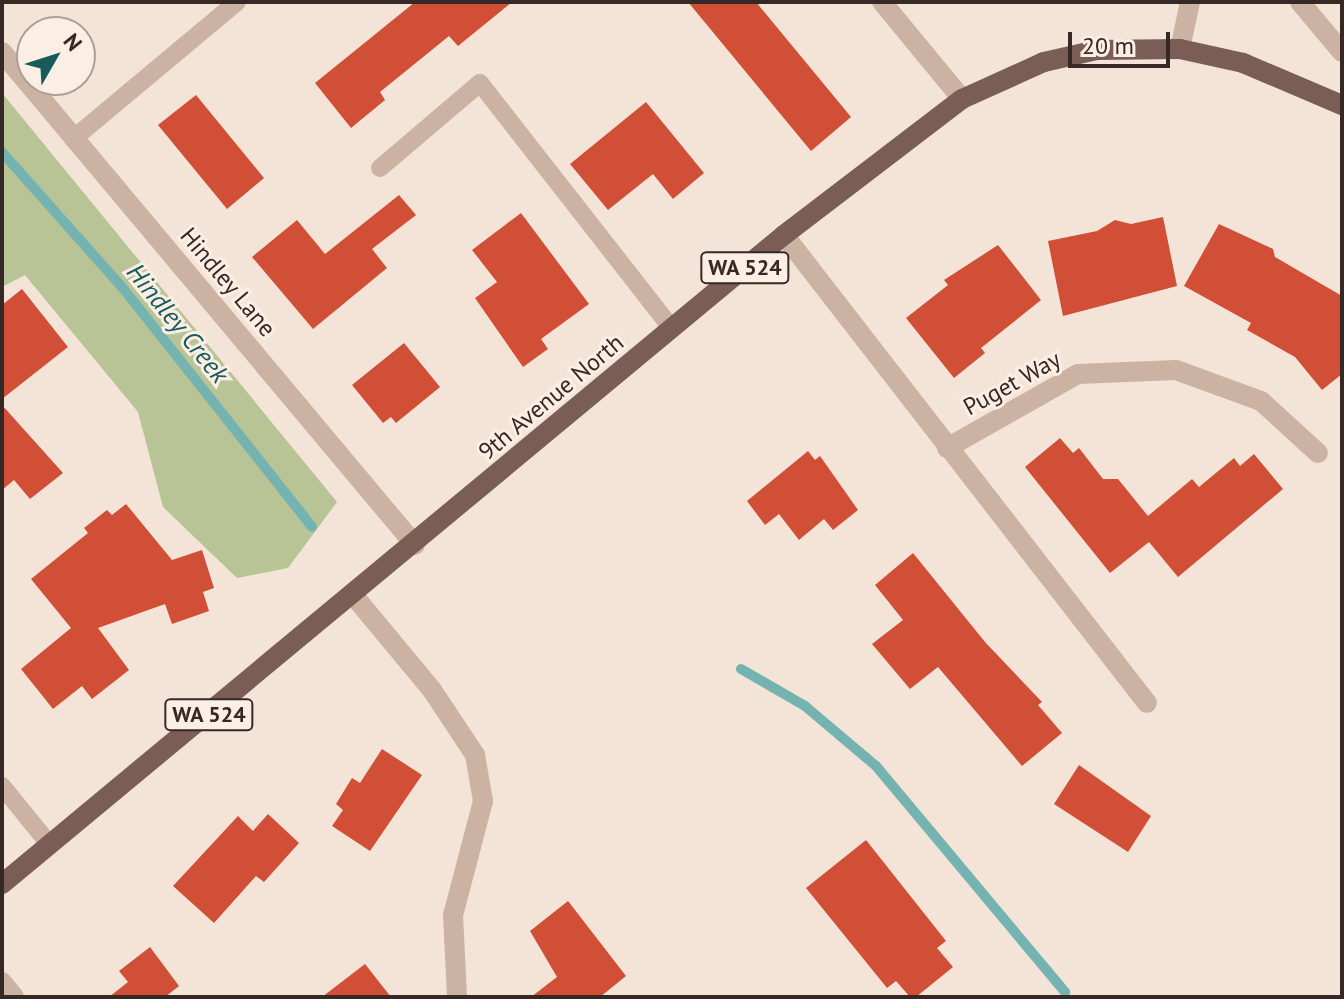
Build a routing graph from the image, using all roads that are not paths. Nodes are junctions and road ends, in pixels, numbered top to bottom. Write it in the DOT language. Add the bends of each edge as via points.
graph roads {
  1 [pos="237,2"];
  2 [pos="882,2"];
  3 [pos="1190,2"];
  4 [pos="1300,2"];
  5 [pos="1180,49"];
  6 [pos="2,52"];
  7 [pos="1342,52"];
  8 [pos="962,99"];
  9 [pos="1342,105"];
  10 [pos="73,139"];
  11 [pos="380,168"];
  12 [pos="784,235"];
  13 [pos="672,329"];
  14 [pos="947,448"];
  15 [pos="1318,453"];
  16 [pos="415,545"];
  17 [pos="354,596"];
  18 [pos="1147,703"];
  19 [pos="2,786"];
  20 [pos="50,845"];
  21 [pos="2,884"];
  22 [pos="2,982"];
  23 [pos="14,997"];
  24 [pos="457,997"];
  1 -- 10 [label="lane"];
  2 -- 8 [label="street"];
  3 -- 5 [label="street"];
  4 -- 7 [label="street"];
  5 -- 8 [label="main road, 9th Avenue North / WA 524" via="1097,50 1044,62"];
  5 -- 9 [label="main road, 9th Avenue North / WA 524" via="1243,63"];
  6 -- 10 [label="street, Hindley Lane"];
  8 -- 12 [label="main road, 9th Avenue North / WA 524"];
  10 -- 16 [label="street, Hindley Lane"];
  11 -- 13 [label="lane" via="480,83"];
  12 -- 13 [label="main road, 9th Avenue North / WA 524"];
  12 -- 14 [label="street, Puget Way"];
  13 -- 16 [label="main road, 9th Avenue North / WA 524"];
  14 -- 15 [label="street, Puget Way" via="1078,374 1176,370 1261,401"];
  14 -- 18 [label="street, Puget Way"];
  16 -- 17 [label="main road, 9th Avenue North / WA 524"];
  17 -- 20 [label="main road, 9th Avenue North / WA 524"];
  17 -- 24 [label="street" via="432,690 475,755 483,801 453,915"];
  19 -- 20 [label="lane"];
  20 -- 21 [label="main road, 9th Avenue North / WA 524"];
  22 -- 23 [label="street"];
}
